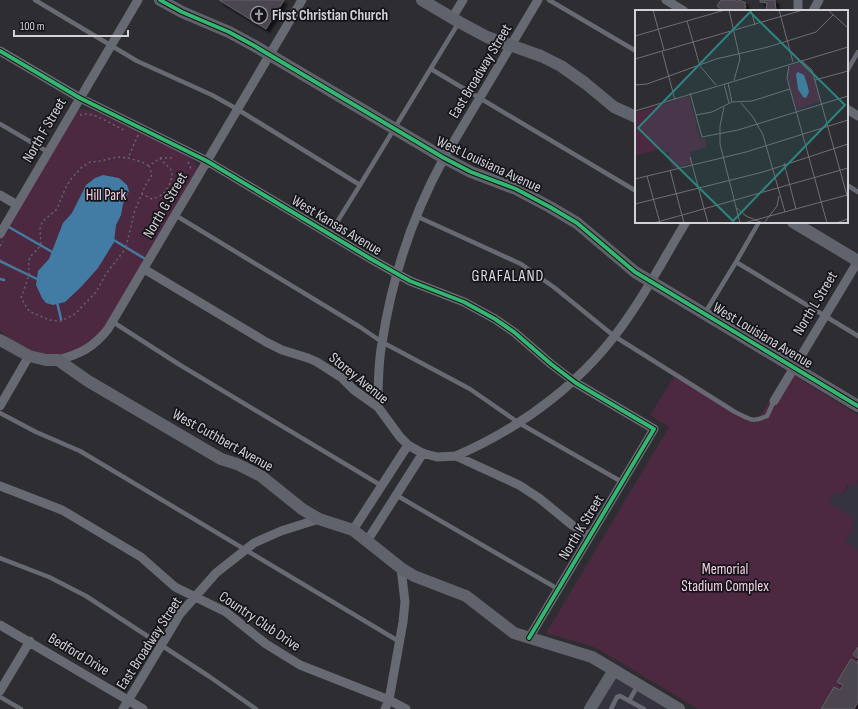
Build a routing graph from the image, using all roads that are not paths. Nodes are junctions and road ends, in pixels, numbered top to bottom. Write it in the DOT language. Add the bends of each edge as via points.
graph roads {
  1 [pos="35,0"];
  2 [pos="138,0"];
  3 [pos="160,0"];
  4 [pos="302,0"];
  5 [pos="422,0"];
  6 [pos="463,0"];
  7 [pos="538,0"];
  8 [pos="549,0"];
  9 [pos="666,0"];
  10 [pos="819,0"];
  11 [pos="682,10"];
  12 [pos="814,10"];
  13 [pos="455,20"];
  14 [pos="111,45"];
  15 [pos="512,45"];
  16 [pos="635,50"];
  17 [pos="0,51"];
  18 [pos="858,52"];
  19 [pos="270,54"];
  20 [pos="848,68"];
  21 [pos="431,69"];
  22 [pos="480,97"];
  23 [pos="80,98"];
  24 [pos="238,109"];
  25 [pos="848,110"];
  26 [pos="858,116"];
  27 [pos="635,117"];
  28 [pos="0,124"];
  29 [pos="394,129"];
  30 [pos="48,152"];
  31 [pos="444,158"];
  32 [pos="207,161"];
  33 [pos="360,185"];
  34 [pos="848,186"];
  35 [pos="635,190"];
  36 [pos="858,192"];
  37 [pos="0,195"];
  38 [pos="17,205"];
  39 [pos="175,215"];
  40 [pos="416,216"];
  41 [pos="685,223"];
  42 [pos="758,223"];
  43 [pos="795,223"];
  44 [pos="329,235"];
  45 [pos="2,236"];
  46 [pos="858,261"];
  47 [pos="736,262"];
  48 [pos="146,265"];
  49 [pos="396,273"];
  50 [pos="651,282"];
  51 [pos="704,314"];
  52 [pos="825,316"];
  53 [pos="113,322"];
  54 [pos="614,336"];
  55 [pos="858,336"];
  56 [pos="0,340"];
  57 [pos="382,342"];
  58 [pos="29,356"];
  59 [pos="58,360"];
  60 [pos="795,368"];
  61 [pos="573,381"];
  62 [pos="774,401"];
  63 [pos="0,406"];
  64 [pos="858,406"];
  65 [pos="378,407"];
  66 [pos="0,413"];
  67 [pos="519,423"];
  68 [pos="654,429"];
  69 [pos="408,445"];
  70 [pos="423,453"];
  71 [pos="456,456"];
  72 [pos="622,482"];
  73 [pos="0,486"];
  74 [pos="382,486"];
  75 [pos="396,495"];
  76 [pos="319,519"];
  77 [pos="353,530"];
  78 [pos="590,536"];
  79 [pos="367,542"];
  80 [pos="246,550"];
  81 [pos="0,558"];
  82 [pos="401,568"];
  83 [pos="558,589"];
  84 [pos="195,597"];
  85 [pos="0,625"];
  86 [pos="529,638"];
  87 [pos="30,641"];
  88 [pos="400,642"];
  89 [pos="162,645"];
  90 [pos="614,670"];
  91 [pos="638,685"];
  92 [pos="0,691"];
  93 [pos="0,697"];
  94 [pos="129,700"];
  95 [pos="389,700"];
  96 [pos="629,701"];
  97 [pos="671,707"];
  98 [pos="21,709"];
  99 [pos="123,709"];
  100 [pos="144,709"];
  101 [pos="256,709"];
  102 [pos="385,709"];
  103 [pos="406,709"];
  104 [pos="590,709"];
  105 [pos="611,709"];
  106 [pos="644,709"];
  1 -- 14 [label="lane"];
  2 -- 14 [label="street, North F Street"];
  3 -- 19 [label="street, West Louisiana Avenue"];
  4 -- 19 [label="street, North G Street"];
  5 -- 13 [label="street"];
  6 -- 13 [label="street"];
  7 -- 15 [label="street, East Broadway Street"];
  8 -- 16 [label="lane"];
  9 -- 11 [label="street"];
  10 -- 12 [label="street"];
  13 -- 15 [label="street" via="487,37"];
  13 -- 21 [label="lane"];
  14 -- 23 [label="street, North F Street"];
  14 -- 24 [label="lane" via="137,61"];
  15 -- 22 [label="street, East Broadway Street"];
  15 -- 27 [label="street" via="561,66 614,107"];
  17 -- 23 [label="street, West Kansas Avenue"];
  18 -- 20 [label="lane"];
  19 -- 24 [label="street, North G Street"];
  19 -- 29 [label="street, West Louisiana Avenue"];
  21 -- 22 [label="lane"];
  21 -- 29 [label="lane"];
  22 -- 31 [label="street, East Broadway Street"];
  22 -- 35 [label="lane"];
  23 -- 30 [label="street, North F Street"];
  23 -- 32 [label="street, West Kansas Avenue" via="139,132"];
  24 -- 32 [label="street, North G Street"];
  24 -- 33 [label="lane"];
  25 -- 26 [label="street"];
  28 -- 30 [label="lane"];
  29 -- 31 [label="street, West Louisiana Avenue"];
  29 -- 33 [label="lane"];
  30 -- 38 [label="street, North F Street"];
  31 -- 40 [label="street, East Broadway Street"];
  31 -- 50 [label="street, West Louisiana Avenue" via="471,172 516,189 577,223 635,272"];
  32 -- 39 [label="street, North G Street"];
  32 -- 44 [label="street, West Kansas Avenue"];
  33 -- 44 [label="lane"];
  34 -- 36 [label="lane"];
  37 -- 38 [label="street"];
  38 -- 45 [label="street, North F Street"];
  39 -- 48 [label="street, North G Street"];
  39 -- 57 [label="lane"];
  40 -- 49 [label="street, East Broadway Street"];
  40 -- 54 [label="lane" via="521,264"];
  41 -- 50 [label="street"];
  42 -- 47 [label="lane"];
  43 -- 46 [label="street"];
  44 -- 49 [label="street, West Kansas Avenue"];
  46 -- 52 [label="street, North L Street"];
  47 -- 51 [label="lane"];
  47 -- 52 [label="lane"];
  48 -- 53 [label="street, North G Street"];
  48 -- 65 [label="street, Storey Avenue" via="266,342 317,362"];
  49 -- 57 [label="street, East Broadway Street"];
  49 -- 61 [label="street, West Kansas Avenue" via="419,285 464,302 495,319"];
  50 -- 51 [label="street, West Louisiana Avenue"];
  50 -- 54 [label="street"];
  51 -- 60 [label="street, West Louisiana Avenue"];
  52 -- 55 [label="lane"];
  52 -- 60 [label="street, North L Street"];
  53 -- 59 [label="street, North G Street" via="104,335 90,347"];
  53 -- 74 [label="lane"];
  54 -- 61 [label="street"];
  54 -- 62 [label="lane" via="735,412 754,420 767,416"];
  56 -- 58 [label="street, West Cuthbert Avenue"];
  57 -- 65 [label="street, East Broadway Street"];
  57 -- 67 [label="lane" via="470,389"];
  58 -- 59 [label="street, West Cuthbert Avenue"];
  58 -- 63 [label="street"];
  59 -- 76 [label="street, West Cuthbert Avenue" via="88,381 221,459 261,476 302,509"];
  60 -- 62 [label="street, North L Street"];
  60 -- 64 [label="street, West Louisiana Avenue"];
  61 -- 67 [label="street" via="547,404"];
  61 -- 68 [label="street, West Kansas Avenue"];
  65 -- 69 [label="street, Storey Avenue"];
  66 -- 80 [label="lane" via="36,432 80,450"];
  67 -- 71 [label="street"];
  67 -- 72 [label="lane"];
  68 -- 72 [label="street, North K Street"];
  69 -- 70 [label="street, Storey Avenue"];
  69 -- 74 [label="street"];
  70 -- 71 [label="street, Storey Avenue" via="437,457"];
  70 -- 75 [label="street"];
  71 -- 78 [label="street, Storey Avenue" via="519,485"];
  72 -- 78 [label="street, North K Street"];
  73 -- 84 [label="street, Country Club Drive" via="62,510 141,557 175,587"];
  74 -- 75 [label="street"];
  74 -- 77 [label="street"];
  75 -- 79 [label="street"];
  75 -- 83 [label="lane"];
  76 -- 77 [label="street, West Cuthbert Avenue"];
  76 -- 80 [label="street, East Broadway Street" via="281,531"];
  77 -- 79 [label="street, West Cuthbert Avenue"];
  78 -- 83 [label="street, North K Street"];
  79 -- 82 [label="street, West Cuthbert Avenue"];
  80 -- 84 [label="street, East Broadway Street" via="216,573"];
  80 -- 88 [label="lane"];
  81 -- 89 [label="lane" via="49,577 86,596"];
  82 -- 86 [label="street, West Cuthbert Avenue" via="414,576 466,596 514,633"];
  82 -- 88 [label="street" via="405,602"];
  83 -- 86 [label="street, North K Street"];
  84 -- 89 [label="street, East Broadway Street" via="180,614"];
  84 -- 95 [label="street, Country Club Drive" via="226,612 266,644 300,665"];
  85 -- 87 [label="street, Bedford Drive"];
  86 -- 90 [label="street, West Cuthbert Avenue" via="592,657"];
  87 -- 92 [label="street"];
  87 -- 94 [label="street, Bedford Drive"];
  88 -- 95 [label="street"];
  89 -- 94 [label="street, East Broadway Street"];
  89 -- 101 [label="lane"];
  90 -- 91 [label="street, West Cuthbert Avenue"];
  90 -- 104 [label="street"];
  91 -- 96 [label="lane"];
  91 -- 97 [label="street, West Cuthbert Avenue"];
  93 -- 98 [label="lane"];
  94 -- 99 [label="street, East Broadway Street"];
  94 -- 100 [label="street, Bedford Drive"];
  95 -- 102 [label="street"];
  95 -- 103 [label="street, Country Club Drive"];
  96 -- 105 [label="lane" via="617,697"];
  96 -- 106 [label="lane"];
}
